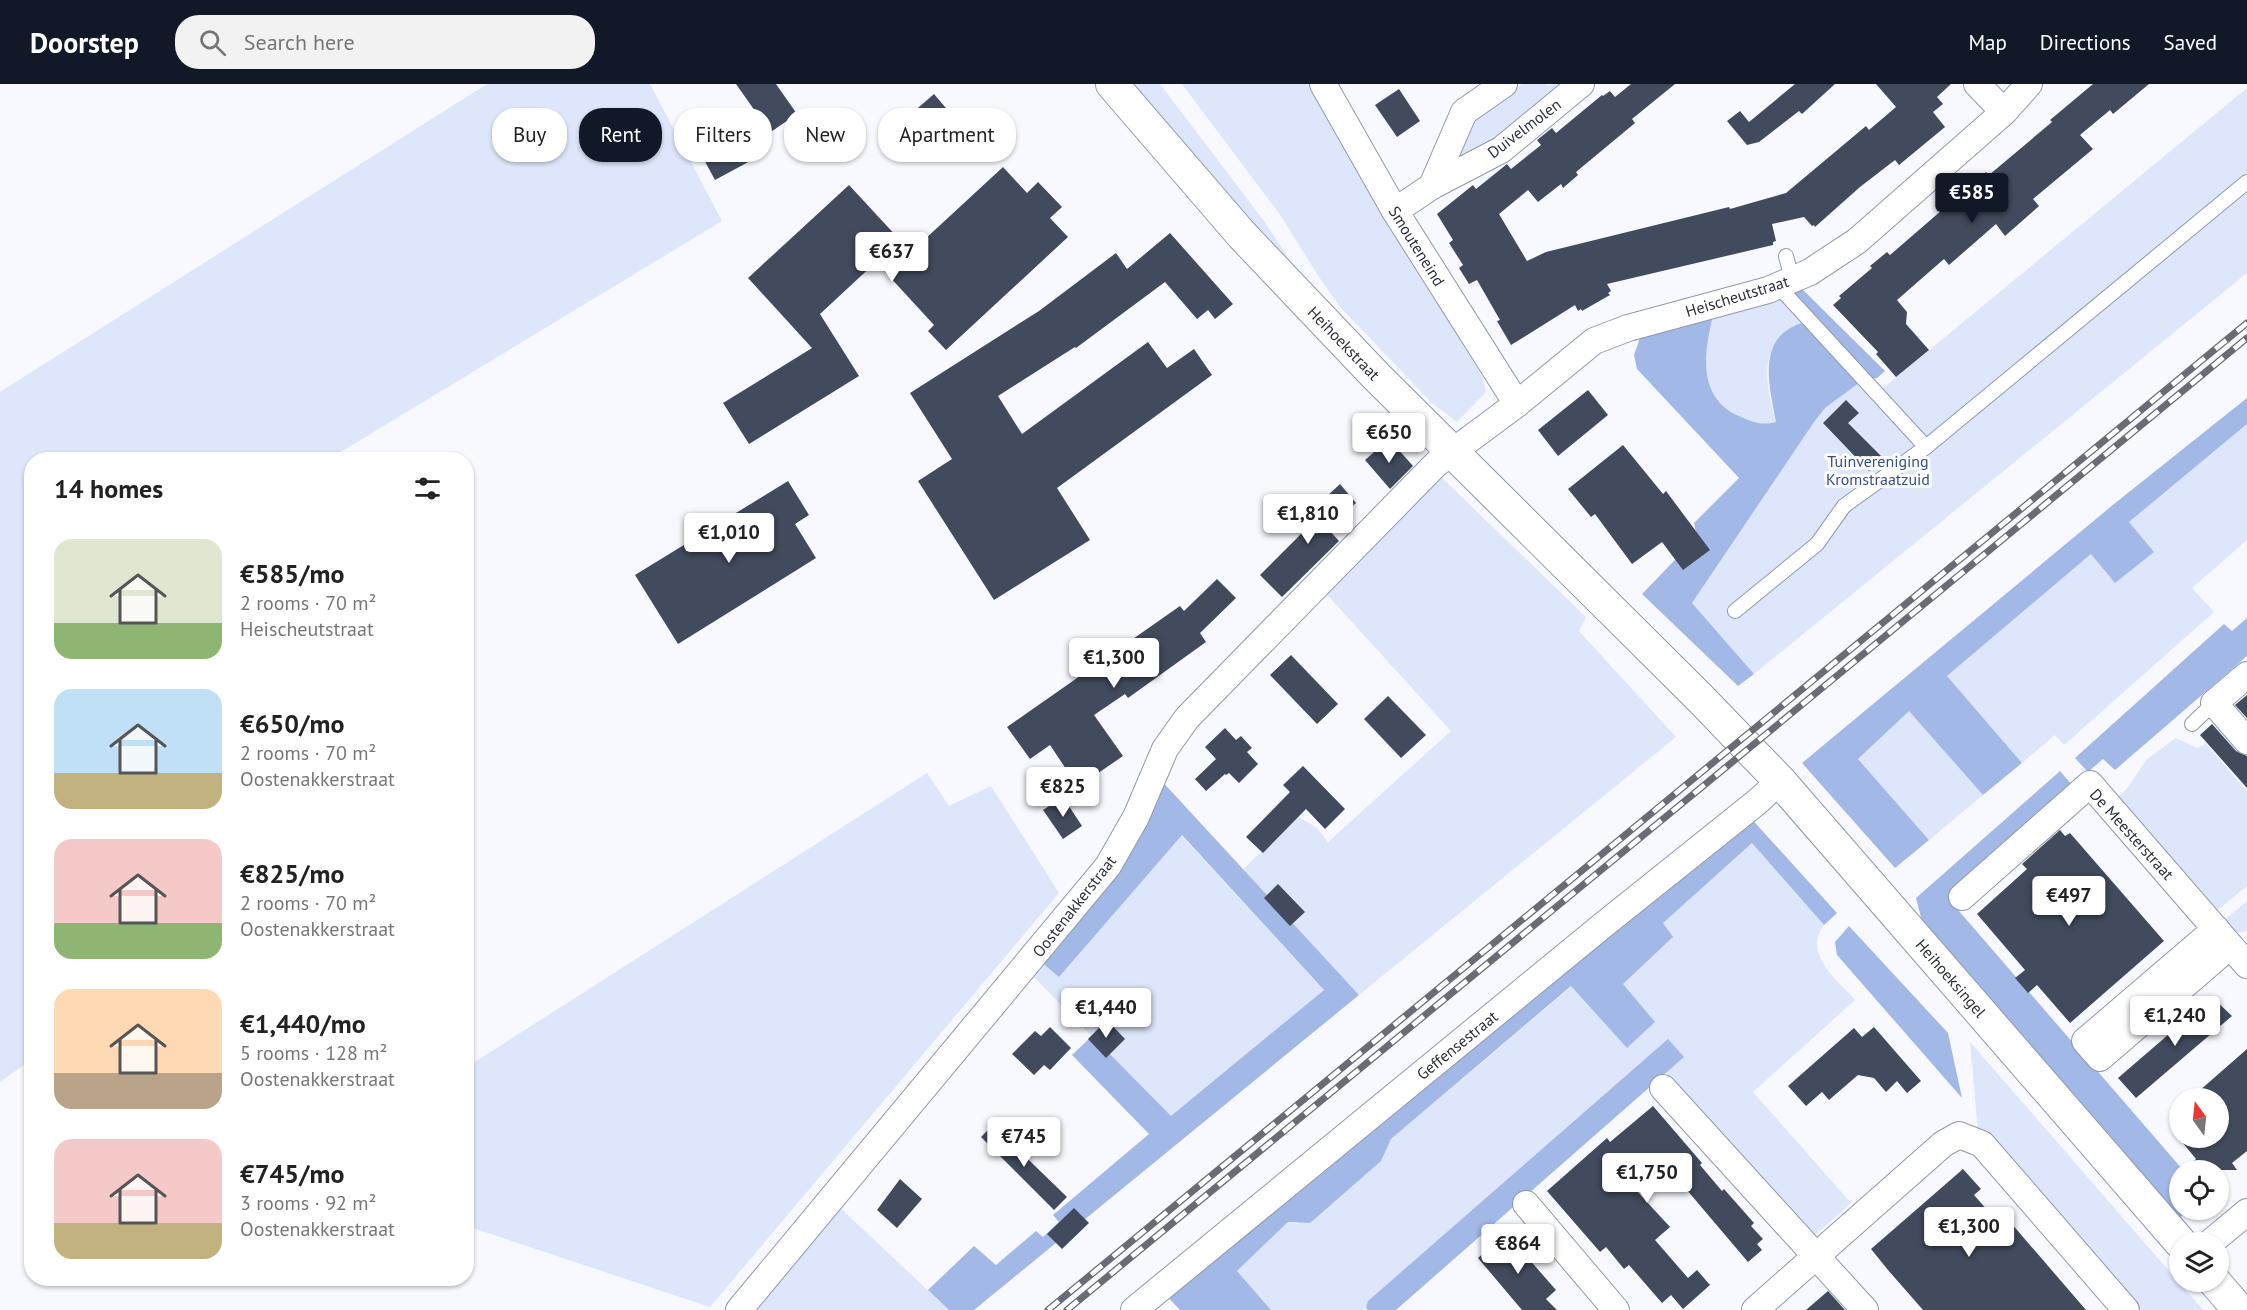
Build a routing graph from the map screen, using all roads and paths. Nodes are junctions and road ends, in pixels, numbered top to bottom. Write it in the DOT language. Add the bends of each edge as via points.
graph roads {
  1 [pos="1112,84"];
  2 [pos="1323,84"];
  3 [pos="1504,84"];
  4 [pos="1581,84"];
  5 [pos="1977,84"];
  6 [pos="2028,84"];
  7 [pos="2004,112"];
  8 [pos="2247,182"];
  9 [pos="1432,186"];
  10 [pos="1395,211"];
  11 [pos="1785,274"];
  12 [pos="1517,404"];
  13 [pos="1926,447"];
  14 [pos="1453,452"];
  15 [pos="1735,611"];
  16 [pos="2247,675"];
  17 [pos="2214,703"];
  18 [pos="1718,716"];
  19 [pos="2192,724"];
  20 [pos="2247,741"];
  21 [pos="1780,781"];
  22 [pos="1962,897"];
  23 [pos="2235,947"];
  24 [pos="1663,1088"];
  25 [pos="1526,1204"];
  26 [pos="2247,1212"];
  27 [pos="2171,1232"];
  28 [pos="2223,1232"];
  29 [pos="1818,1256"];
  30 [pos="2223,1292"];
  31 [pos="740,1310"];
  32 [pos="1134,1310"];
  33 [pos="1616,1310"];
  34 [pos="1755,1310"];
  35 [pos="1865,1310"];
  36 [pos="2126,1310"];
  37 [pos="2239,1310"];
  1 -- 14 [label="street, Heihoekstraat" via="1242,235"];
  2 -- 10 [label="street, Smouteneind"];
  3 -- 9 [label="street" via="1464,112"];
  4 -- 9 [label="street, Duivelmolen" via="1501,150"];
  5 -- 7 [label="street"];
  6 -- 7 [label="street, Heischeutstraat"];
  7 -- 11 [label="street, Heischeutstraat" via="1857,241 1810,272"];
  8 -- 13 [label="lane"];
  9 -- 10 [label="street, Duivelmolen"];
  10 -- 12 [label="street, Smouteneind"];
  11 -- 12 [label="street, Heischeutstraat" via="1594,341"];
  11 -- 13 [label="lane"];
  12 -- 14 [label="street, Heischeutstraat"];
  13 -- 15 [label="lane" via="1844,506 1817,544"];
  14 -- 18 [label="street, Heihoekstraat"];
  14 -- 31 [label="street, Oostenakkerstraat" via="1436,464 1187,718 1165,749 1136,817 1108,867"];
  16 -- 17 [label="street"];
  17 -- 19 [label="lane"];
  17 -- 20 [label="street"];
  18 -- 21 [label="street, Heihoeksingel"];
  21 -- 27 [label="street, Heihoeksingel"];
  21 -- 32 [label="street, Geffensestraat"];
  22 -- 23 [label="street, De Meesterstraat" via="2090,784"];
  23 -- 23 [label="street" via="2100,1058 2085,1041"];
  24 -- 29 [label="street"];
  25 -- 33 [label="street"];
  26 -- 28 [label="street"];
  29 -- 34 [label="street"];
  29 -- 35 [label="street"];
  29 -- 36 [label="street" via="1943,1144 1959,1135 1982,1144"];
  30 -- 37 [label="street"];
}
